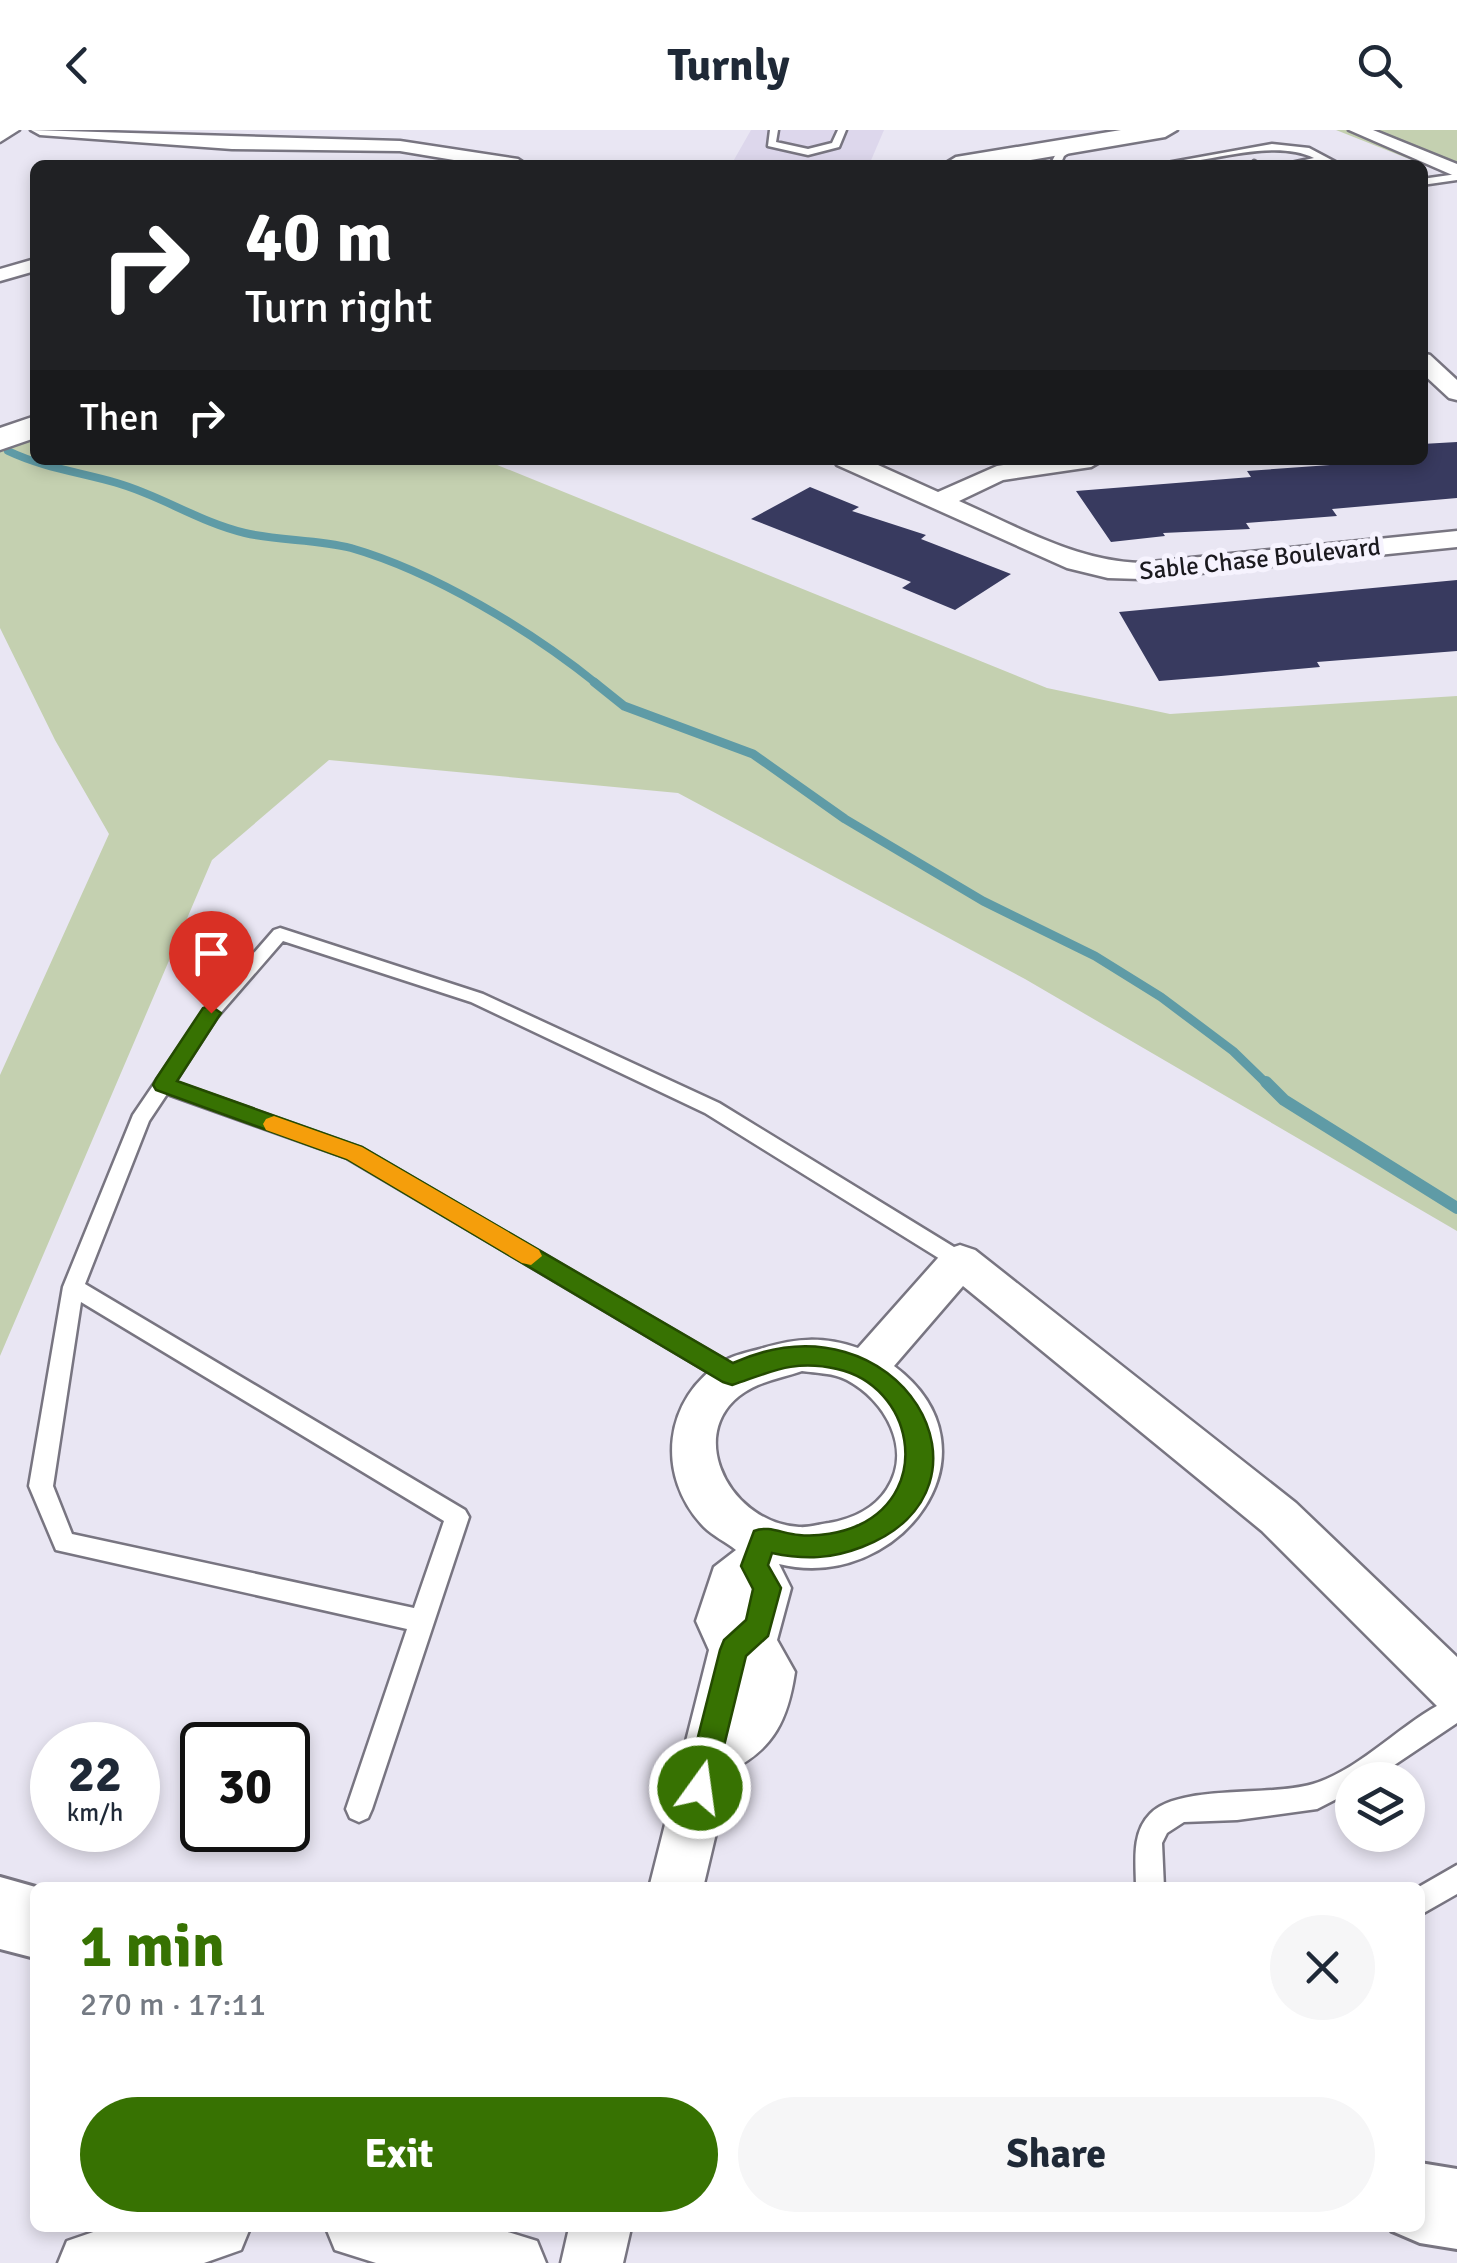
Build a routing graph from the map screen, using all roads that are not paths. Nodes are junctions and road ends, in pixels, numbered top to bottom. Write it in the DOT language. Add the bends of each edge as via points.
graph roads {
  1 [pos="10,130"];
  2 [pos="40,130"];
  3 [pos="774,130"];
  4 [pos="842,130"];
  5 [pos="1165,130"];
  6 [pos="1358,130"];
  7 [pos="0,137"];
  8 [pos="199,142"];
  9 [pos="1076,145"];
  10 [pos="1248,151"];
  11 [pos="808,152"];
  12 [pos="1225,154"];
  13 [pos="1203,158"];
  14 [pos="1238,159"];
  15 [pos="1324,159"];
  16 [pos="177,160"];
  17 [pos="487,160"];
  18 [pos="806,160"];
  19 [pos="986,160"];
  20 [pos="1058,160"];
  21 [pos="1196,160"];
  22 [pos="1210,160"];
  23 [pos="1256,160"];
  24 [pos="1314,160"];
  25 [pos="1426,160"];
  26 [pos="1428,161"];
  27 [pos="1457,174"];
  28 [pos="1428,181"];
  29 [pos="30,266"];
  30 [pos="0,275"];
  31 [pos="1428,368"];
  32 [pos="1451,399"];
  33 [pos="30,428"];
  34 [pos="0,440"];
  35 [pos="857,465"];
  36 [pos="1055,465"];
  37 [pos="940,501"];
  38 [pos="1457,538"];
  39 [pos="164,1085"];
  40 [pos="960,1261"];
  41 [pos="73,1287"];
  42 [pos="866,1369"];
  43 [pos="732,1374"];
  44 [pos="759,1553"];
  45 [pos="422,1620"];
  46 [pos="1457,1691"];
  47 [pos="1457,1708"];
  48 [pos="360,1809"];
  49 [pos="1457,1878"];
  50 [pos="677,1882"];
  51 [pos="1150,1882"];
  52 [pos="1425,1898"];
  53 [pos="0,1913"];
  54 [pos="30,1921"];
  55 [pos="1425,2204"];
  56 [pos="1457,2209"];
  57 [pos="204,2232"];
  58 [pos="375,2232"];
  59 [pos="599,2232"];
  60 [pos="89,2263"];
  61 [pos="515,2263"];
  62 [pos="592,2263"];
  1 -- 7 [label="street"];
  2 -- 8 [label="street"];
  3 -- 11 [label="lane" via="771,144"];
  4 -- 11 [label="lane" via="836,145"];
  5 -- 9 [label="main road"];
  6 -- 25 [label="street"];
  8 -- 16 [label="street"];
  8 -- 17 [label="street" via="400,146"];
  9 -- 19 [label="main road"];
  9 -- 20 [label="lane"];
  10 -- 12 [label="lane"];
  10 -- 15 [label="lane" via="1306,150"];
  10 -- 23 [label="lane"];
  11 -- 18 [label="lane"];
  12 -- 13 [label="lane"];
  12 -- 14 [label="lane"];
  13 -- 21 [label="lane"];
  13 -- 22 [label="lane"];
  15 -- 24 [label="lane"];
  26 -- 27 [label="street"];
  27 -- 28 [label="lane"];
  29 -- 30 [label="street"];
  31 -- 32 [label="street"];
  33 -- 34 [label="main road"];
  35 -- 37 [label="street, Sable Chase Boulevard"];
  36 -- 37 [label="street" via="997,473"];
  37 -- 38 [label="street, Sable Chase Boulevard" via="1076,562 1122,571"];
  39 -- 40 [label="lane" via="211,1013 280,934 477,998 712,1108"];
  39 -- 41 [label="lane" via="140,1120"];
  39 -- 43 [label="lane" via="354,1153"];
  40 -- 42 [label="street"];
  40 -- 46 [label="street" via="1279,1517"];
  41 -- 45 [label="lane" via="457,1517"];
  41 -- 45 [label="lane" via="42,1486 64,1543"];
  42 -- 43 [label="street" via="802,1354"];
  42 -- 44 [label="street" via="898,1396 915,1422 921,1453 916,1483 899,1510 872,1532 838,1544"];
  43 -- 44 [label="street" via="706,1398 692,1428 691,1461 703,1493"];
  44 -- 50 [label="street" via="731,1582 720,1621 740,1644"];
  45 -- 48 [label="lane"];
  47 -- 51 [label="lane" via="1317,1796 1180,1809 1158,1824 1149,1842"];
  49 -- 52 [label="lane"];
  53 -- 54 [label="street"];
  55 -- 56 [label="street"];
  57 -- 60 [label="street"];
  58 -- 61 [label="street"];
  59 -- 62 [label="street"];
}
